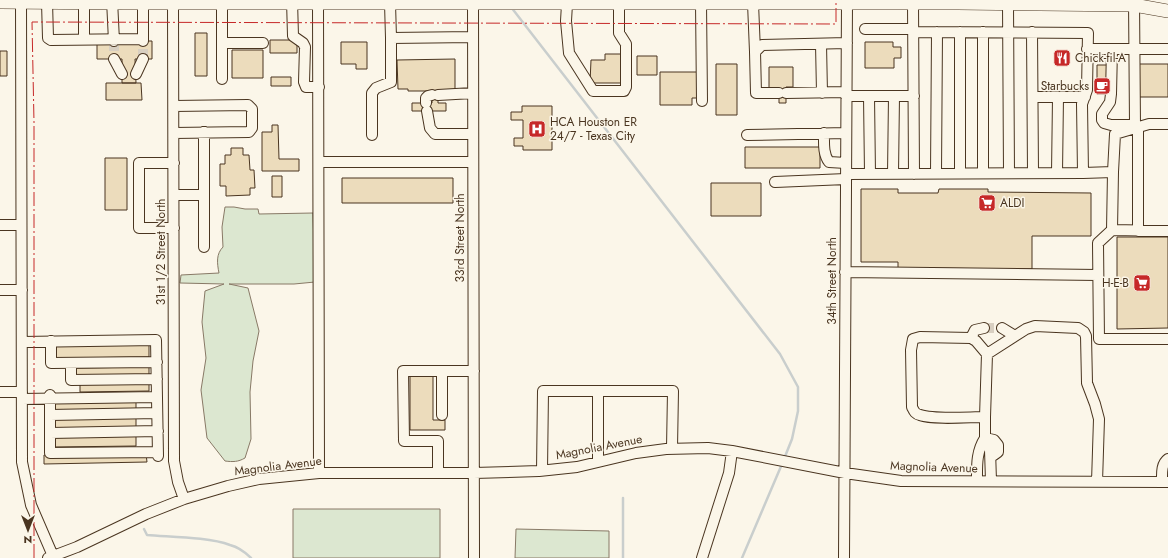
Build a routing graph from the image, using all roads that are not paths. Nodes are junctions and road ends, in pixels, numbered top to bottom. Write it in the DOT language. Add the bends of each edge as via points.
graph roads {
  1 [pos="1153,0"];
  2 [pos="21,1"];
  3 [pos="0,2"];
  4 [pos="47,2"];
  5 [pos="112,2"];
  6 [pos="292,2"];
  7 [pos="383,2"];
  8 [pos="434,2"];
  9 [pos="527,2"];
  10 [pos="562,2"];
  11 [pos="593,2"];
  12 [pos="619,2"];
  13 [pos="706,2"];
  14 [pos="755,2"];
  15 [pos="826,2"];
  16 [pos="958,2"];
  17 [pos="1134,2"];
  18 [pos="84,3"];
  19 [pos="143,3"];
  20 [pos="174,3"];
  21 [pos="222,3"];
  22 [pos="318,3"];
  23 [pos="473,3"];
  24 [pos="847,3"];
  25 [pos="913,3"];
  26 [pos="1008,4"];
  27 [pos="1168,11"];
  28 [pos="865,29"];
  29 [pos="913,31"];
  30 [pos="937,32"];
  31 [pos="960,32"];
  32 [pos="983,32"];
  33 [pos="1008,32"];
  34 [pos="1032,32"];
  35 [pos="473,37"];
  36 [pos="391,38"];
  37 [pos="84,39"];
  38 [pos="114,40"];
  39 [pos="222,43"];
  40 [pos="263,43"];
  41 [pos="847,43"];
  42 [pos="821,44"];
  43 [pos="1087,49"];
  44 [pos="1112,49"];
  45 [pos="1134,49"];
  46 [pos="1168,49"];
  47 [pos="755,52"];
  48 [pos="114,59"];
  49 [pos="143,59"];
  50 [pos="122,74"];
  51 [pos="136,74"];
  52 [pos="222,79"];
  53 [pos="319,87"];
  54 [pos="473,93"];
  55 [pos="822,93"];
  56 [pos="846,94"];
  57 [pos="869,96"];
  58 [pos="894,96"];
  59 [pos="914,96"];
  60 [pos="1033,97"];
  61 [pos="1058,97"];
  62 [pos="1085,97"];
  63 [pos="702,101"];
  64 [pos="174,106"];
  65 [pos="1168,124"];
  66 [pos="1136,126"];
  67 [pos="204,132"];
  68 [pos="174,133"];
  69 [pos="846,133"];
  70 [pos="473,134"];
  71 [pos="824,134"];
  72 [pos="372,135"];
  73 [pos="747,135"];
  74 [pos="319,162"];
  75 [pos="473,162"];
  76 [pos="174,163"];
  77 [pos="846,163"];
  78 [pos="1113,172"];
  79 [pos="870,174"];
  80 [pos="893,174"];
  81 [pos="914,174"];
  82 [pos="936,174"];
  83 [pos="960,174"];
  84 [pos="983,174"];
  85 [pos="1009,174"];
  86 [pos="1033,174"];
  87 [pos="1057,174"];
  88 [pos="1083,174"];
  89 [pos="846,176"];
  90 [pos="775,182"];
  91 [pos="174,195"];
  92 [pos="204,195"];
  93 [pos="0,225"];
  94 [pos="21,225"];
  95 [pos="174,228"];
  96 [pos="1112,230"];
  97 [pos="1138,231"];
  98 [pos="1168,231"];
  99 [pos="204,247"];
  100 [pos="845,272"];
  101 [pos="1098,275"];
  102 [pos="0,290"];
  103 [pos="22,290"];
  104 [pos="984,328"];
  105 [pos="1002,328"];
  106 [pos="1015,336"];
  107 [pos="970,338"];
  108 [pos="1168,339"];
  109 [pos="51,341"];
  110 [pos="22,342"];
  111 [pos="987,354"];
  112 [pos="157,362"];
  113 [pos="71,363"];
  114 [pos="442,371"];
  115 [pos="474,371"];
  116 [pos="157,379"];
  117 [pos="76,380"];
  118 [pos="598,391"];
  119 [pos="0,392"];
  120 [pos="22,396"];
  121 [pos="50,397"];
  122 [pos="157,398"];
  123 [pos="76,399"];
  124 [pos="157,413"];
  125 [pos="50,415"];
  126 [pos="442,415"];
  127 [pos="985,417"];
  128 [pos="158,431"];
  129 [pos="50,433"];
  130 [pos="985,438"];
  131 [pos="672,448"];
  132 [pos="732,451"];
  133 [pos="1168,459"];
  134 [pos="598,462"];
  135 [pos="542,471"];
  136 [pos="320,473"];
  137 [pos="438,473"];
  138 [pos="474,473"];
  139 [pos="845,473"];
  140 [pos="977,482"];
  141 [pos="991,482"];
  142 [pos="1098,482"];
  143 [pos="1165,482"];
  144 [pos="184,499"];
  145 [pos="50,557"];
  146 [pos="474,558"];
  147 [pos="702,558"];
  148 [pos="844,558"];
  1 -- 17 [label="main road"];
  2 -- 3 [label="main road"];
  2 -- 4 [label="main road"];
  2 -- 94 [label="street"];
  4 -- 18 [label="main road"];
  4 -- 37 [label="street" via="48,38"];
  5 -- 18 [label="main road"];
  5 -- 19 [label="main road"];
  5 -- 38 [label="street"];
  6 -- 21 [label="main road"];
  6 -- 22 [label="main road"];
  6 -- 53 [label="street" via="293,36 305,46 304,82 306,86"];
  7 -- 8 [label="main road"];
  7 -- 22 [label="main road"];
  7 -- 36 [label="street"];
  8 -- 23 [label="main road"];
  9 -- 10 [label="main road"];
  9 -- 23 [label="main road"];
  10 -- 11 [label="main road"];
  10 -- 12 [label="street" via="569,53 593,91 624,90 626,86 626,44 619,33"];
  11 -- 12 [label="main road"];
  12 -- 13 [label="main road"];
  13 -- 14 [label="main road"];
  13 -- 63 [label="street"];
  14 -- 15 [label="main road"];
  14 -- 47 [label="street"];
  15 -- 24 [label="main road"];
  16 -- 25 [label="main road"];
  16 -- 26 [label="main road"];
  17 -- 26 [label="main road"];
  17 -- 27 [label="main road"];
  17 -- 45 [label="street"];
  18 -- 37 [label="street"];
  19 -- 20 [label="main road"];
  19 -- 38 [label="street" via="143,40"];
  20 -- 21 [label="main road"];
  20 -- 64 [label="street, 31st 1/2 Street North"];
  21 -- 39 [label="street"];
  22 -- 53 [label="street"];
  23 -- 35 [label="street, 33rd Street North"];
  24 -- 25 [label="main road"];
  24 -- 41 [label="street, 34th Street North"];
  25 -- 29 [label="street"];
  26 -- 33 [label="street"];
  28 -- 29 [label="street"];
  29 -- 30 [label="street"];
  29 -- 59 [label="street"];
  30 -- 31 [label="street"];
  30 -- 82 [label="street"];
  31 -- 32 [label="street"];
  31 -- 83 [label="street"];
  32 -- 33 [label="street"];
  32 -- 84 [label="street"];
  33 -- 34 [label="street"];
  33 -- 85 [label="street"];
  34 -- 43 [label="street" via="1088,32"];
  34 -- 60 [label="street"];
  35 -- 36 [label="street"];
  35 -- 54 [label="street, 33rd Street North"];
  36 -- 72 [label="street" via="391,82 376,88 372,94"];
  37 -- 38 [label="street"];
  39 -- 40 [label="street"];
  39 -- 52 [label="street"];
  41 -- 42 [label="street"];
  41 -- 56 [label="street, 34th Street North"];
  42 -- 47 [label="street" via="762,45"];
  42 -- 55 [label="street"];
  43 -- 44 [label="street"];
  43 -- 62 [label="street"];
  44 -- 45 [label="street"];
  44 -- 66 [label="street" via="1110,102 1102,114 1102,120 1111,125"];
  45 -- 46 [label="street"];
  45 -- 66 [label="street"];
  47 -- 55 [label="street" via="756,93"];
  48 -- 50 [label="street"];
  49 -- 51 [label="street"];
  53 -- 74 [label="street"];
  54 -- 70 [label="street, 33rd Street North"];
  54 -- 70 [label="street" via="431,101 430,128 435,134"];
  55 -- 56 [label="street"];
  56 -- 57 [label="street"];
  56 -- 69 [label="street, 34th Street North"];
  57 -- 58 [label="street"];
  57 -- 79 [label="street"];
  58 -- 59 [label="street"];
  58 -- 80 [label="street"];
  59 -- 81 [label="street"];
  60 -- 61 [label="street"];
  60 -- 86 [label="street"];
  61 -- 62 [label="street"];
  61 -- 87 [label="street"];
  62 -- 88 [label="street" via="1082,104"];
  64 -- 67 [label="street" via="248,105 252,109 252,128 249,132"];
  64 -- 68 [label="street, 31st 1/2 Street North"];
  65 -- 66 [label="street"];
  66 -- 78 [label="street" via="1115,134"];
  66 -- 97 [label="street"];
  67 -- 68 [label="street"];
  67 -- 92 [label="street"];
  68 -- 76 [label="street, 31st 1/2 Street North"];
  69 -- 71 [label="street"];
  69 -- 77 [label="street, 34th Street North"];
  70 -- 75 [label="street, 33rd Street North"];
  71 -- 73 [label="street"];
  71 -- 77 [label="street" via="824,153 827,160"];
  74 -- 75 [label="street"];
  74 -- 136 [label="street"];
  75 -- 115 [label="street, 33rd Street North"];
  76 -- 91 [label="street, 31st 1/2 Street North"];
  76 -- 95 [label="street" via="139,163 139,228"];
  77 -- 89 [label="street, 34th Street North"];
  78 -- 88 [label="street"];
  78 -- 96 [label="street"];
  79 -- 80 [label="street"];
  79 -- 89 [label="street"];
  80 -- 81 [label="street"];
  81 -- 82 [label="street"];
  82 -- 83 [label="street"];
  83 -- 84 [label="street"];
  84 -- 85 [label="street"];
  85 -- 86 [label="street"];
  86 -- 87 [label="street"];
  87 -- 88 [label="street"];
  89 -- 90 [label="street"];
  89 -- 100 [label="street, 34th Street North"];
  91 -- 92 [label="street"];
  91 -- 95 [label="street, 31st 1/2 Street North"];
  92 -- 99 [label="street"];
  93 -- 94 [label="street"];
  94 -- 103 [label="street"];
  95 -- 144 [label="street, 31st 1/2 Street North" via="174,461"];
  96 -- 97 [label="street"];
  96 -- 101 [label="street" via="1098,243"];
  97 -- 98 [label="street"];
  100 -- 101 [label="street"];
  100 -- 139 [label="street, 34th Street North"];
  101 -- 108 [label="street" via="1099,338"];
  102 -- 103 [label="street"];
  103 -- 110 [label="street"];
  104 -- 107 [label="street" via="975,330"];
  105 -- 106 [label="street"];
  106 -- 111 [label="street"];
  106 -- 142 [label="street" via="1035,326 1078,328 1084,332 1087,382 1099,419"];
  107 -- 111 [label="street"];
  107 -- 127 [label="street" via="913,339 912,407 914,413 930,417"];
  109 -- 110 [label="street"];
  109 -- 112 [label="street" via="156,340"];
  109 -- 113 [label="street" via="51,363"];
  110 -- 120 [label="street"];
  111 -- 127 [label="street"];
  112 -- 113 [label="street"];
  112 -- 116 [label="street"];
  113 -- 117 [label="street" via="71,380"];
  114 -- 115 [label="street"];
  114 -- 126 [label="street"];
  114 -- 137 [label="street" via="404,372 404,441 438,441"];
  115 -- 138 [label="street, 33rd Street North"];
  116 -- 117 [label="street"];
  116 -- 122 [label="street"];
  117 -- 123 [label="street"];
  118 -- 131 [label="street" via="673,391"];
  118 -- 134 [label="street"];
  118 -- 135 [label="street" via="543,391"];
  119 -- 120 [label="street"];
  120 -- 121 [label="street"];
  120 -- 145 [label="street" via="22,462 31,505"];
  121 -- 123 [label="street"];
  121 -- 125 [label="street"];
  122 -- 123 [label="street"];
  122 -- 124 [label="street"];
  124 -- 125 [label="street"];
  124 -- 128 [label="street"];
  125 -- 129 [label="street"];
  127 -- 130 [label="street"];
  128 -- 129 [label="street"];
  128 -- 129 [label="street" via="158,454 50,452"];
  130 -- 140 [label="street" via="978,453"];
  130 -- 141 [label="street" via="991,457"];
  131 -- 132 [label="street, Magnolia Avenue"];
  131 -- 134 [label="street, Magnolia Avenue"];
  132 -- 139 [label="street, Magnolia Avenue"];
  132 -- 147 [label="street" via="729,474"];
  133 -- 143 [label="street" via="1162,468"];
  134 -- 135 [label="street, Magnolia Avenue"];
  135 -- 138 [label="street, Magnolia Avenue"];
  136 -- 137 [label="street, Magnolia Avenue"];
  136 -- 144 [label="street, Magnolia Avenue" via="260,479"];
  137 -- 138 [label="street, Magnolia Avenue"];
  138 -- 146 [label="street, 33rd Street North"];
  139 -- 140 [label="street, Magnolia Avenue" via="901,481"];
  139 -- 148 [label="street, 34th Street North"];
  140 -- 141 [label="street, Magnolia Avenue"];
  141 -- 142 [label="street, Magnolia Avenue"];
  142 -- 143 [label="street, Magnolia Avenue"];
  144 -- 145 [label="street, Magnolia Avenue"];
}
